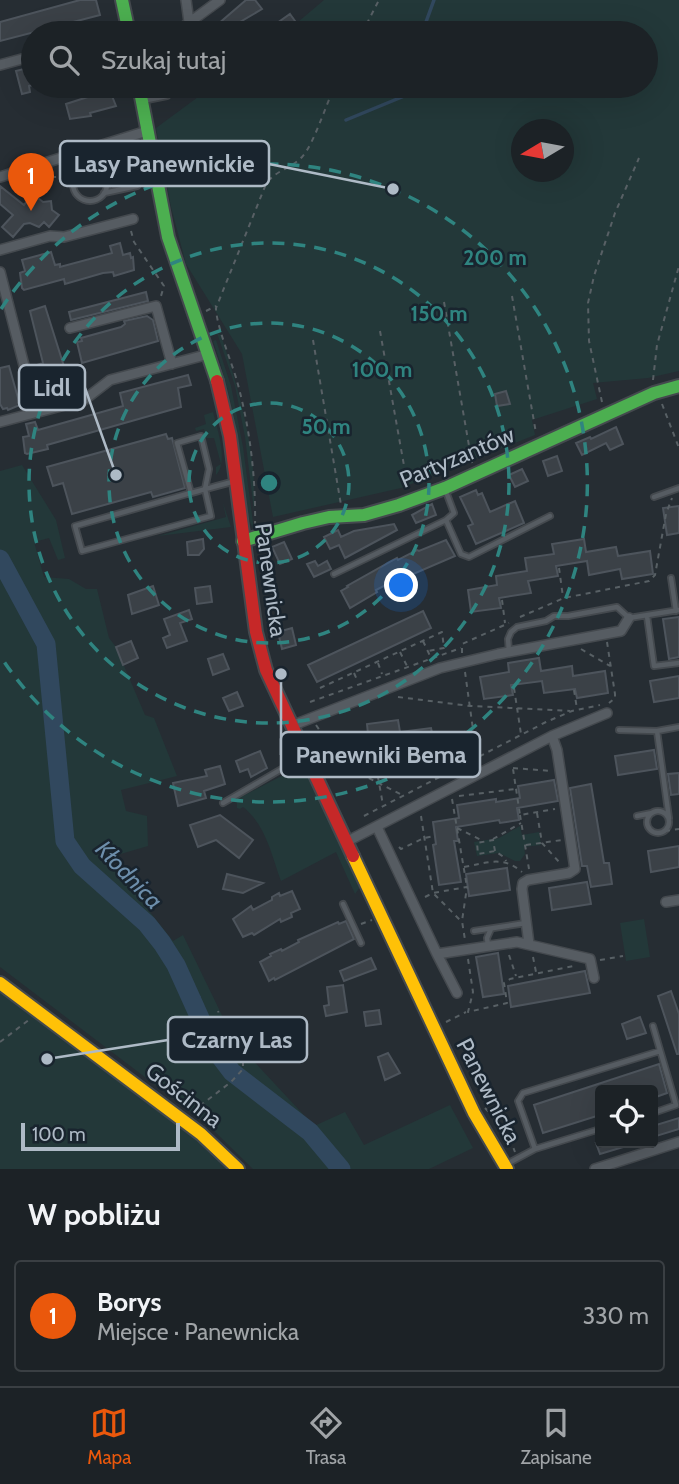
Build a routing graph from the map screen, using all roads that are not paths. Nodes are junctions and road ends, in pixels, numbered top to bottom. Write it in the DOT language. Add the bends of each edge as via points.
graph roads {
  1 [pos="122,0"];
  2 [pos="186,0"];
  3 [pos="220,0"];
  4 [pos="124,21"];
  5 [pos="189,21"];
  6 [pos="190,21"];
  7 [pos="21,59"];
  8 [pos="0,65"];
  9 [pos="140,98"];
  10 [pos="157,98"];
  11 [pos="141,101"];
  12 [pos="147,131"];
  13 [pos="72,155"];
  14 [pos="152,161"];
  15 [pos="79,171"];
  16 [pos="104,174"];
  17 [pos="0,177"];
  18 [pos="137,186"];
  19 [pos="104,194"];
  20 [pos="130,219"];
  21 [pos="0,250"];
  22 [pos="0,272"];
  23 [pos="69,328"];
  24 [pos="209,354"];
  25 [pos="172,364"];
  26 [pos="679,386"];
  27 [pos="36,412"];
  28 [pos="0,422"];
  29 [pos="237,481"];
  30 [pos="444,488"];
  31 [pos="205,489"];
  32 [pos="677,490"];
  33 [pos="191,493"];
  34 [pos="654,497"];
  35 [pos="550,516"];
  36 [pos="446,520"];
  37 [pos="243,541"];
  38 [pos="334,574"];
  39 [pos="671,578"];
  40 [pos="678,610"];
  41 [pos="647,616"];
  42 [pos="629,618"];
  43 [pos="509,652"];
  44 [pos="679,663"];
  45 [pos="607,713"];
  46 [pos="290,726"];
  47 [pos="679,727"];
  48 [pos="619,730"];
  49 [pos="657,731"];
  50 [pos="552,736"];
  51 [pos="305,756"];
  52 [pos="223,803"];
  53 [pos="653,813"];
  54 [pos="637,816"];
  55 [pos="669,818"];
  56 [pos="377,827"];
  57 [pos="345,842"];
  58 [pos="679,900"];
  59 [pos="666,902"];
  60 [pos="343,904"];
  61 [pos="527,923"];
  62 [pos="491,928"];
  63 [pos="474,931"];
  64 [pos="360,943"];
  65 [pos="488,945"];
  66 [pos="531,947"];
  67 [pos="437,954"];
  68 [pos="594,978"];
  69 [pos="0,983"];
  70 [pos="457,993"];
  71 [pos="653,1026"];
  72 [pos="660,1051"];
  73 [pos="658,1111"];
  74 [pos="595,1131"];
  75 [pos="679,1142"];
  76 [pos="535,1149"];
  77 [pos="509,1164"];
  78 [pos="238,1169"];
  79 [pos="595,1169"];
  1 -- 4 [label="street"];
  2 -- 5 [label="street"];
  3 -- 6 [label="street"];
  7 -- 8 [label="street"];
  9 -- 11 [label="street, Panewnicka"];
  10 -- 11 [label="lane"];
  11 -- 12 [label="street, Panewnicka"];
  12 -- 13 [label="street"];
  12 -- 14 [label="street, Panewnicka"];
  13 -- 15 [label="lane"];
  13 -- 17 [label="street"];
  14 -- 16 [label="lane"];
  14 -- 24 [label="street, Panewnicka" via="171,250"];
  15 -- 16 [label="lane" via="90,167"];
  15 -- 19 [label="lane" via="73,187 80,197 92,201"];
  16 -- 19 [label="lane"];
  18 -- 19 [label="lane"];
  20 -- 21 [label="street"];
  22 -- 27 [label="street"];
  23 -- 25 [label="street" via="156,306"];
  24 -- 25 [label="street"];
  24 -- 29 [label="street, Panewnicka"];
  25 -- 27 [label="street" via="110,380 84,400"];
  26 -- 30 [label="street, Partyzantów" via="654,393"];
  27 -- 28 [label="street"];
  29 -- 31 [label="lane"];
  29 -- 37 [label="street, Panewnicka"];
  30 -- 36 [label="lane" via="454,513"];
  30 -- 37 [label="street, Partyzantów" via="364,515 303,523"];
  31 -- 33 [label="lane"];
  31 -- 33 [label="lane" via="209,469 201,436 177,443"];
  31 -- 33 [label="lane" via="211,516 82,551 75,526"];
  32 -- 34 [label="lane"];
  35 -- 36 [label="lane" via="469,557 461,554"];
  36 -- 38 [label="lane"];
  37 -- 46 [label="street, Panewnicka" via="258,640"];
  39 -- 40 [label="lane"];
  40 -- 41 [label="lane"];
  41 -- 42 [label="lane"];
  41 -- 44 [label="lane" via="654,666"];
  42 -- 43 [label="street" via="621,631 610,635"];
  42 -- 43 [label="lane" via="617,607 554,616 517,627 508,639"];
  43 -- 46 [label="street" via="439,668"];
  45 -- 50 [label="street"];
  46 -- 51 [label="street, Panewnicka"];
  47 -- 49 [label="lane"];
  48 -- 49 [label="lane"];
  49 -- 55 [label="lane"];
  50 -- 56 [label="street"];
  50 -- 61 [label="street" via="575,869 523,883"];
  51 -- 52 [label="lane"];
  51 -- 57 [label="street, Panewnicka"];
  53 -- 54 [label="lane"];
  53 -- 55 [label="lane" via="660,811"];
  53 -- 55 [label="lane" via="649,827 657,833 665,831"];
  56 -- 57 [label="street"];
  56 -- 67 [label="street"];
  57 -- 77 [label="street, Panewnicka" via="474,1113"];
  58 -- 59 [label="street"];
  60 -- 64 [label="lane"];
  61 -- 62 [label="lane"];
  61 -- 66 [label="street"];
  62 -- 63 [label="lane"];
  62 -- 65 [label="lane"];
  65 -- 66 [label="street" via="517,942"];
  65 -- 67 [label="street"];
  66 -- 68 [label="street" via="590,959"];
  67 -- 70 [label="street"];
  69 -- 78 [label="street, Gościnna" via="201,1134"];
  71 -- 72 [label="lane"];
  72 -- 73 [label="lane" via="676,1105"];
  72 -- 76 [label="lane" via="523,1093 518,1101"];
  74 -- 76 [label="lane"];
  75 -- 79 [label="street"];
  76 -- 77 [label="lane"];
}
